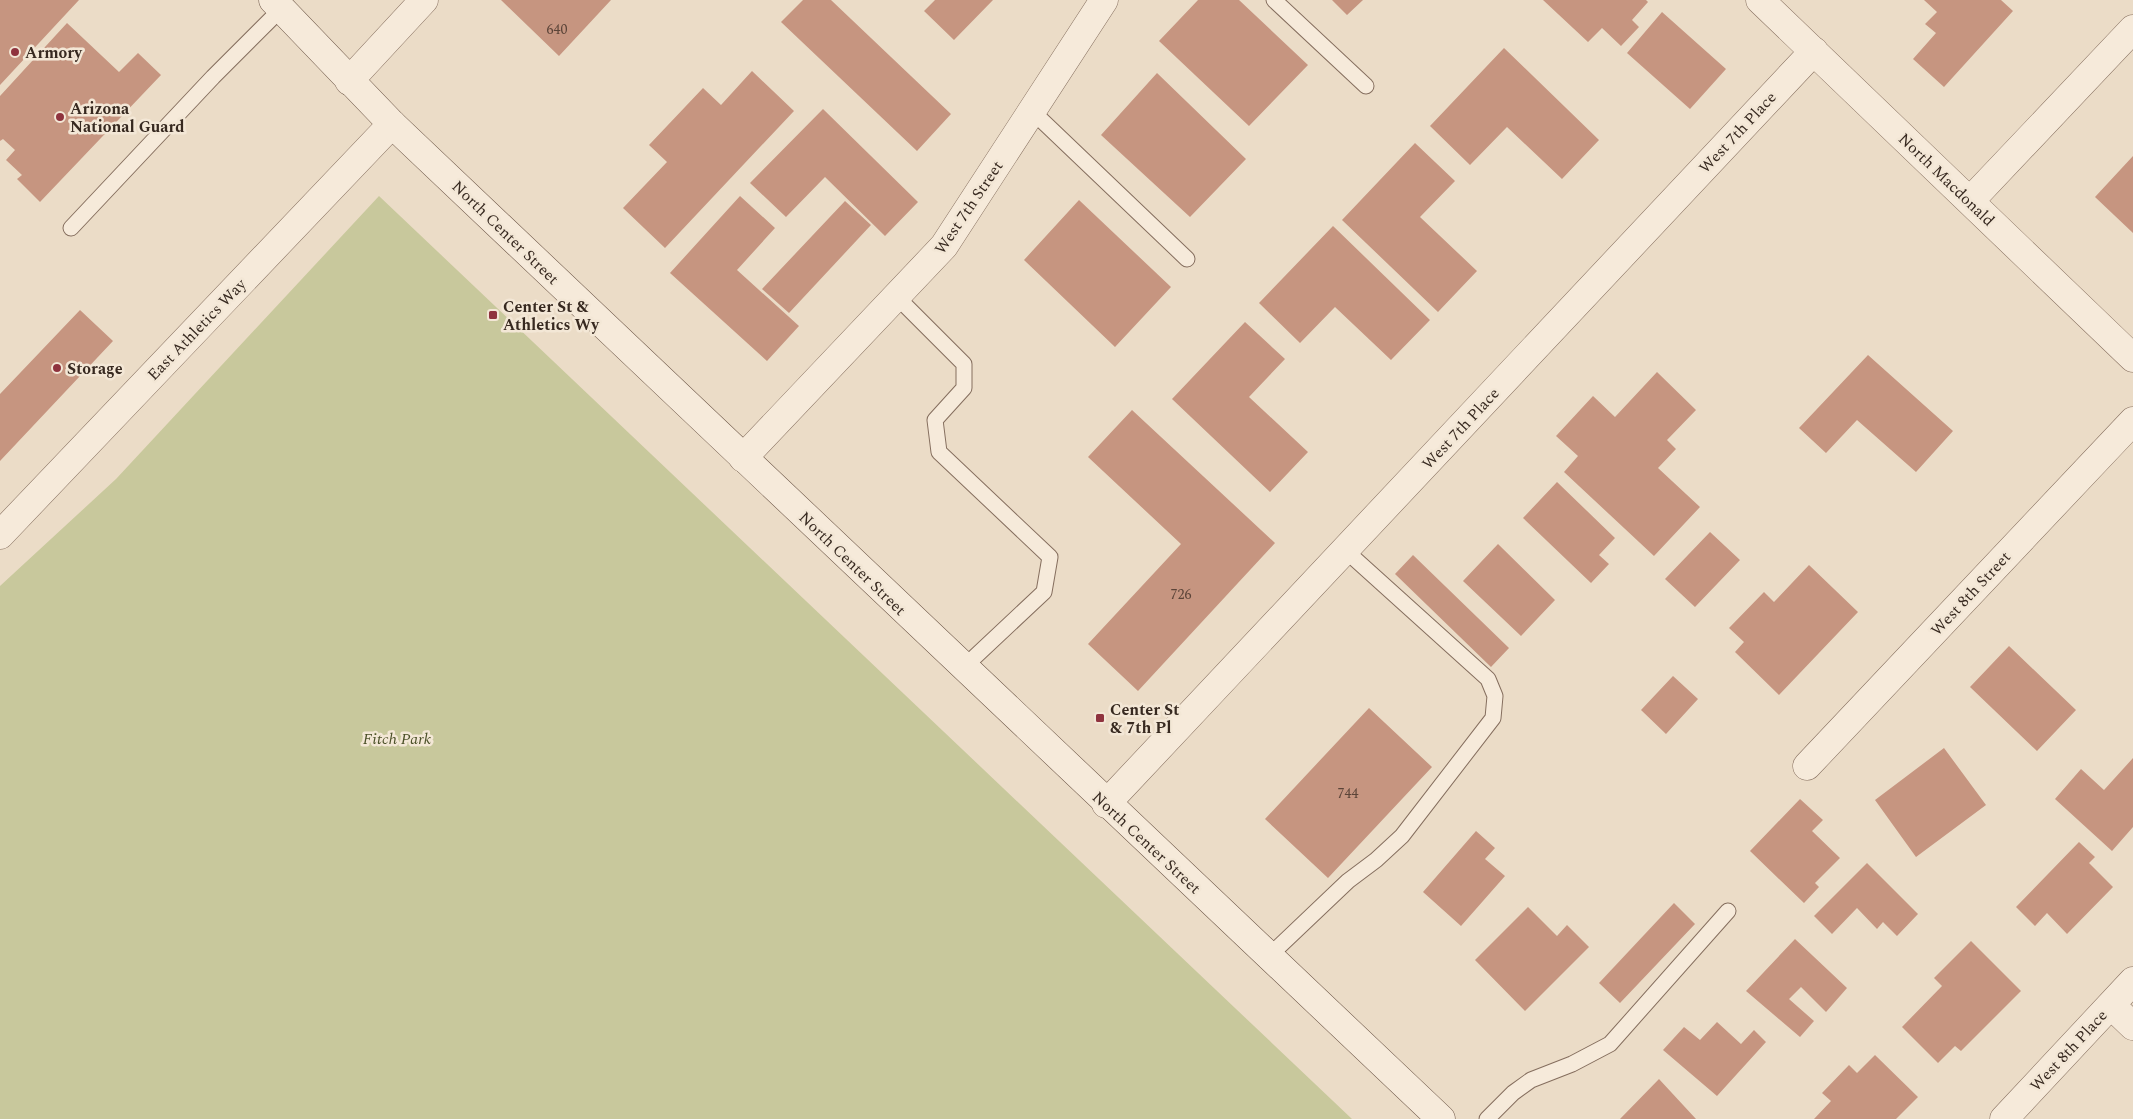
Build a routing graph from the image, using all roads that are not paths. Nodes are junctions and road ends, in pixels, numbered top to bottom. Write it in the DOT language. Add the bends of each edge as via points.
graph roads {
  1 [pos="424,0"];
  2 [pos="1104,0"];
  3 [pos="1274,0"];
  4 [pos="1760,0"];
  5 [pos="277,4"];
  6 [pos="2133,29"];
  7 [pos="1814,51"];
  8 [pos="348,81"];
  9 [pos="1366,86"];
  10 [pos="1032,111"];
  11 [pos="392,124"];
  12 [pos="1970,201"];
  13 [pos="71,228"];
  14 [pos="1187,259"];
  15 [pos="896,296"];
  16 [pos="2133,358"];
  17 [pos="2133,421"];
  18 [pos="743,458"];
  19 [pos="0,535"];
  20 [pos="1345,550"];
  21 [pos="963,668"];
  22 [pos="1806,766"];
  23 [pos="1106,804"];
  24 [pos="1728,911"];
  25 [pos="1268,957"];
  26 [pos="2133,981"];
  27 [pos="2111,1005"];
  28 [pos="2133,1026"];
  29 [pos="1441,1119"];
  30 [pos="1487,1119"];
  31 [pos="2004,1119"];
  1 -- 8 [label="street"];
  2 -- 10 [label="street, West 7th Street"];
  3 -- 9 [label="lane"];
  4 -- 7 [label="street, North Macdonald"];
  5 -- 8 [label="street, North Center Street"];
  5 -- 13 [label="lane"];
  6 -- 12 [label="street"];
  7 -- 12 [label="street, North Macdonald"];
  7 -- 20 [label="street, West 7th Place"];
  8 -- 11 [label="street, North Center Street"];
  10 -- 14 [label="lane"];
  10 -- 15 [label="street, West 7th Street" via="944,246"];
  11 -- 18 [label="street, North Center Street"];
  11 -- 19 [label="street, East Athletics Way"];
  12 -- 16 [label="street, North Macdonald"];
  15 -- 18 [label="street, West 7th Street"];
  15 -- 21 [label="lane" via="964,364 964,388 935,420 938,452 1050,557 1044,592"];
  17 -- 22 [label="street, West 8th Street"];
  18 -- 21 [label="street, North Center Street"];
  20 -- 23 [label="street, West 7th Place"];
  20 -- 25 [label="lane" via="1488,679 1495,696 1493,718 1402,836 1348,881"];
  21 -- 23 [label="street, North Center Street"];
  23 -- 25 [label="street, North Center Street"];
  24 -- 30 [label="lane" via="1610,1044 1532,1080 1513,1093"];
  25 -- 29 [label="street, North Center Street"];
  26 -- 27 [label="street, West 8th Place"];
  27 -- 28 [label="street"];
  27 -- 31 [label="street, West 8th Place"];
}
